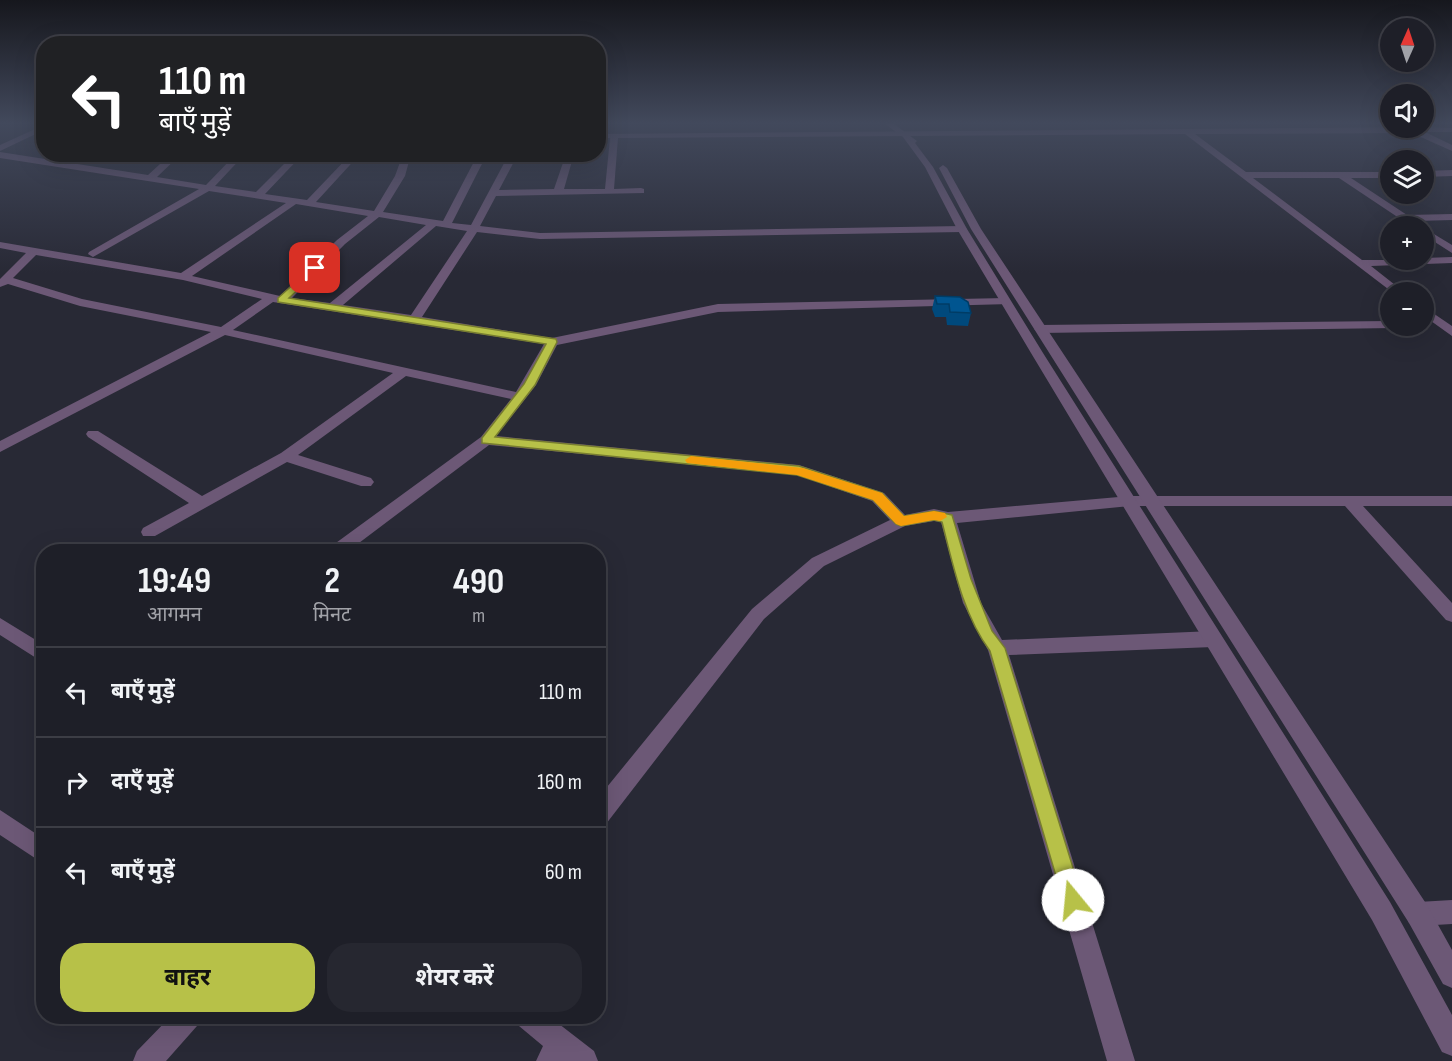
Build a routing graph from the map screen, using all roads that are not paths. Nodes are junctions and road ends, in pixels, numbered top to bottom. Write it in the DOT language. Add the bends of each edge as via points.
graph roads {
  1 [pos="121,174"];
  2 [pos="155,174"];
  3 [pos="222,174"];
  4 [pos="280,174"];
  5 [pos="338,174"];
  6 [pos="401,174"];
  7 [pos="473,174"];
  8 [pos="503,174"];
  9 [pos="564,174"];
  10 [pos="611,174"];
  11 [pos="933,174"];
  12 [pos="946,174"];
  13 [pos="1437,174"];
  14 [pos="1444,174"];
  15 [pos="1244,175"];
  16 [pos="1380,175"];
  17 [pos="1342,176"];
  18 [pos="150,178"];
  19 [pos="1452,182"];
  20 [pos="209,187"];
  21 [pos="641,191"];
  22 [pos="558,192"];
  23 [pos="609,192"];
  24 [pos="493,193"];
  25 [pos="259,195"];
  26 [pos="296,201"];
  27 [pos="310,203"];
  28 [pos="377,214"];
  29 [pos="1402,216"];
  30 [pos="1434,217"];
  31 [pos="1452,217"];
  32 [pos="434,223"];
  33 [pos="446,225"];
  34 [pos="474,228"];
  35 [pos="962,229"];
  36 [pos="1434,238"];
  37 [pos="0,245"];
  38 [pos="1452,250"];
  39 [pos="34,251"];
  40 [pos="93,254"];
  41 [pos="1452,260"];
  42 [pos="1360,263"];
  43 [pos="183,278"];
  44 [pos="4,282"];
  45 [pos="1386,282"];
  46 [pos="276,299"];
  47 [pos="1006,302"];
  48 [pos="333,307"];
  49 [pos="414,319"];
  50 [pos="1434,319"];
  51 [pos="1434,324"];
  52 [pos="1441,324"];
  53 [pos="1380,325"];
  54 [pos="1040,329"];
  55 [pos="223,330"];
  56 [pos="1452,333"];
  57 [pos="552,342"];
  58 [pos="404,371"];
  59 [pos="520,397"];
  60 [pos="93,434"];
  61 [pos="486,440"];
  62 [pos="0,447"];
  63 [pos="286,456"];
  64 [pos="366,482"];
  65 [pos="1130,501"];
  66 [pos="1452,501"];
  67 [pos="1350,502"];
  68 [pos="201,503"];
  69 [pos="1153,503"];
  70 [pos="948,518"];
  71 [pos="901,521"];
  72 [pos="149,532"];
  73 [pos="346,544"];
  74 [pos="1452,615"];
  75 [pos="0,625"];
  76 [pos="1213,639"];
  77 [pos="997,648"];
  78 [pos="36,650"];
  79 [pos="606,806"];
  80 [pos="0,821"];
  81 [pos="36,847"];
  82 [pos="1452,912"];
  83 [pos="1418,914"];
  84 [pos="1452,975"];
  85 [pos="181,1024"];
  86 [pos="533,1024"];
  87 [pos="1452,1042"];
  88 [pos="555,1052"];
  89 [pos="147,1061"];
  90 [pos="584,1061"];
  91 [pos="1121,1061"];
  1 -- 18 [label="street"];
  2 -- 18 [label="street"];
  3 -- 20 [label="street"];
  4 -- 25 [label="street"];
  5 -- 27 [label="street"];
  6 -- 28 [label="street"];
  7 -- 33 [label="street"];
  8 -- 24 [label="street"];
  9 -- 22 [label="street"];
  10 -- 23 [label="street"];
  11 -- 35 [label="street"];
  12 -- 54 [label="street" via="976,230"];
  13 -- 14 [label="street"];
  13 -- 19 [label="street"];
  15 -- 17 [label="street"];
  15 -- 42 [label="street"];
  16 -- 17 [label="street"];
  17 -- 29 [label="street"];
  18 -- 20 [label="street"];
  20 -- 25 [label="street"];
  20 -- 40 [label="street"];
  21 -- 23 [label="street"];
  22 -- 23 [label="street"];
  22 -- 24 [label="street"];
  24 -- 34 [label="street"];
  25 -- 26 [label="street"];
  26 -- 27 [label="street"];
  26 -- 43 [label="street"];
  27 -- 28 [label="street"];
  28 -- 32 [label="street"];
  28 -- 46 [label="street" via="341,242 290,294"];
  30 -- 31 [label="street"];
  32 -- 33 [label="street"];
  32 -- 48 [label="street"];
  33 -- 34 [label="street"];
  34 -- 35 [label="street" via="577,237"];
  34 -- 49 [label="street"];
  35 -- 47 [label="street"];
  36 -- 38 [label="street"];
  37 -- 39 [label="street"];
  39 -- 43 [label="street"];
  39 -- 44 [label="street"];
  41 -- 42 [label="street"];
  42 -- 45 [label="street"];
  43 -- 46 [label="street"];
  44 -- 55 [label="street" via="80,302"];
  46 -- 48 [label="street"];
  46 -- 55 [label="street"];
  47 -- 57 [label="street" via="718,308"];
  47 -- 65 [label="street"];
  48 -- 49 [label="street"];
  49 -- 57 [label="street"];
  50 -- 52 [label="street"];
  51 -- 52 [label="street"];
  52 -- 56 [label="street"];
  53 -- 54 [label="street"];
  54 -- 69 [label="street"];
  55 -- 58 [label="street"];
  55 -- 62 [label="street"];
  57 -- 59 [label="street"];
  58 -- 59 [label="street"];
  58 -- 63 [label="street"];
  59 -- 61 [label="street"];
  60 -- 68 [label="street"];
  61 -- 71 [label="street" via="799,471 878,496"];
  61 -- 73 [label="street"];
  63 -- 64 [label="street"];
  63 -- 68 [label="street"];
  65 -- 69 [label="street"];
  65 -- 70 [label="street"];
  65 -- 76 [label="street"];
  66 -- 67 [label="street"];
  67 -- 69 [label="street"];
  67 -- 74 [label="street"];
  68 -- 72 [label="street"];
  69 -- 83 [label="street"];
  70 -- 71 [label="street" via="934,515"];
  70 -- 77 [label="street" via="964,579 986,634"];
  71 -- 79 [label="street" via="818,562 758,614"];
  75 -- 78 [label="street"];
  76 -- 77 [label="street"];
  76 -- 87 [label="street" via="1381,910"];
  77 -- 91 [label="street"];
  80 -- 81 [label="street"];
  82 -- 83 [label="street"];
  83 -- 84 [label="street"];
  85 -- 89 [label="street"];
  86 -- 88 [label="street"];
  88 -- 90 [label="street"];
}
